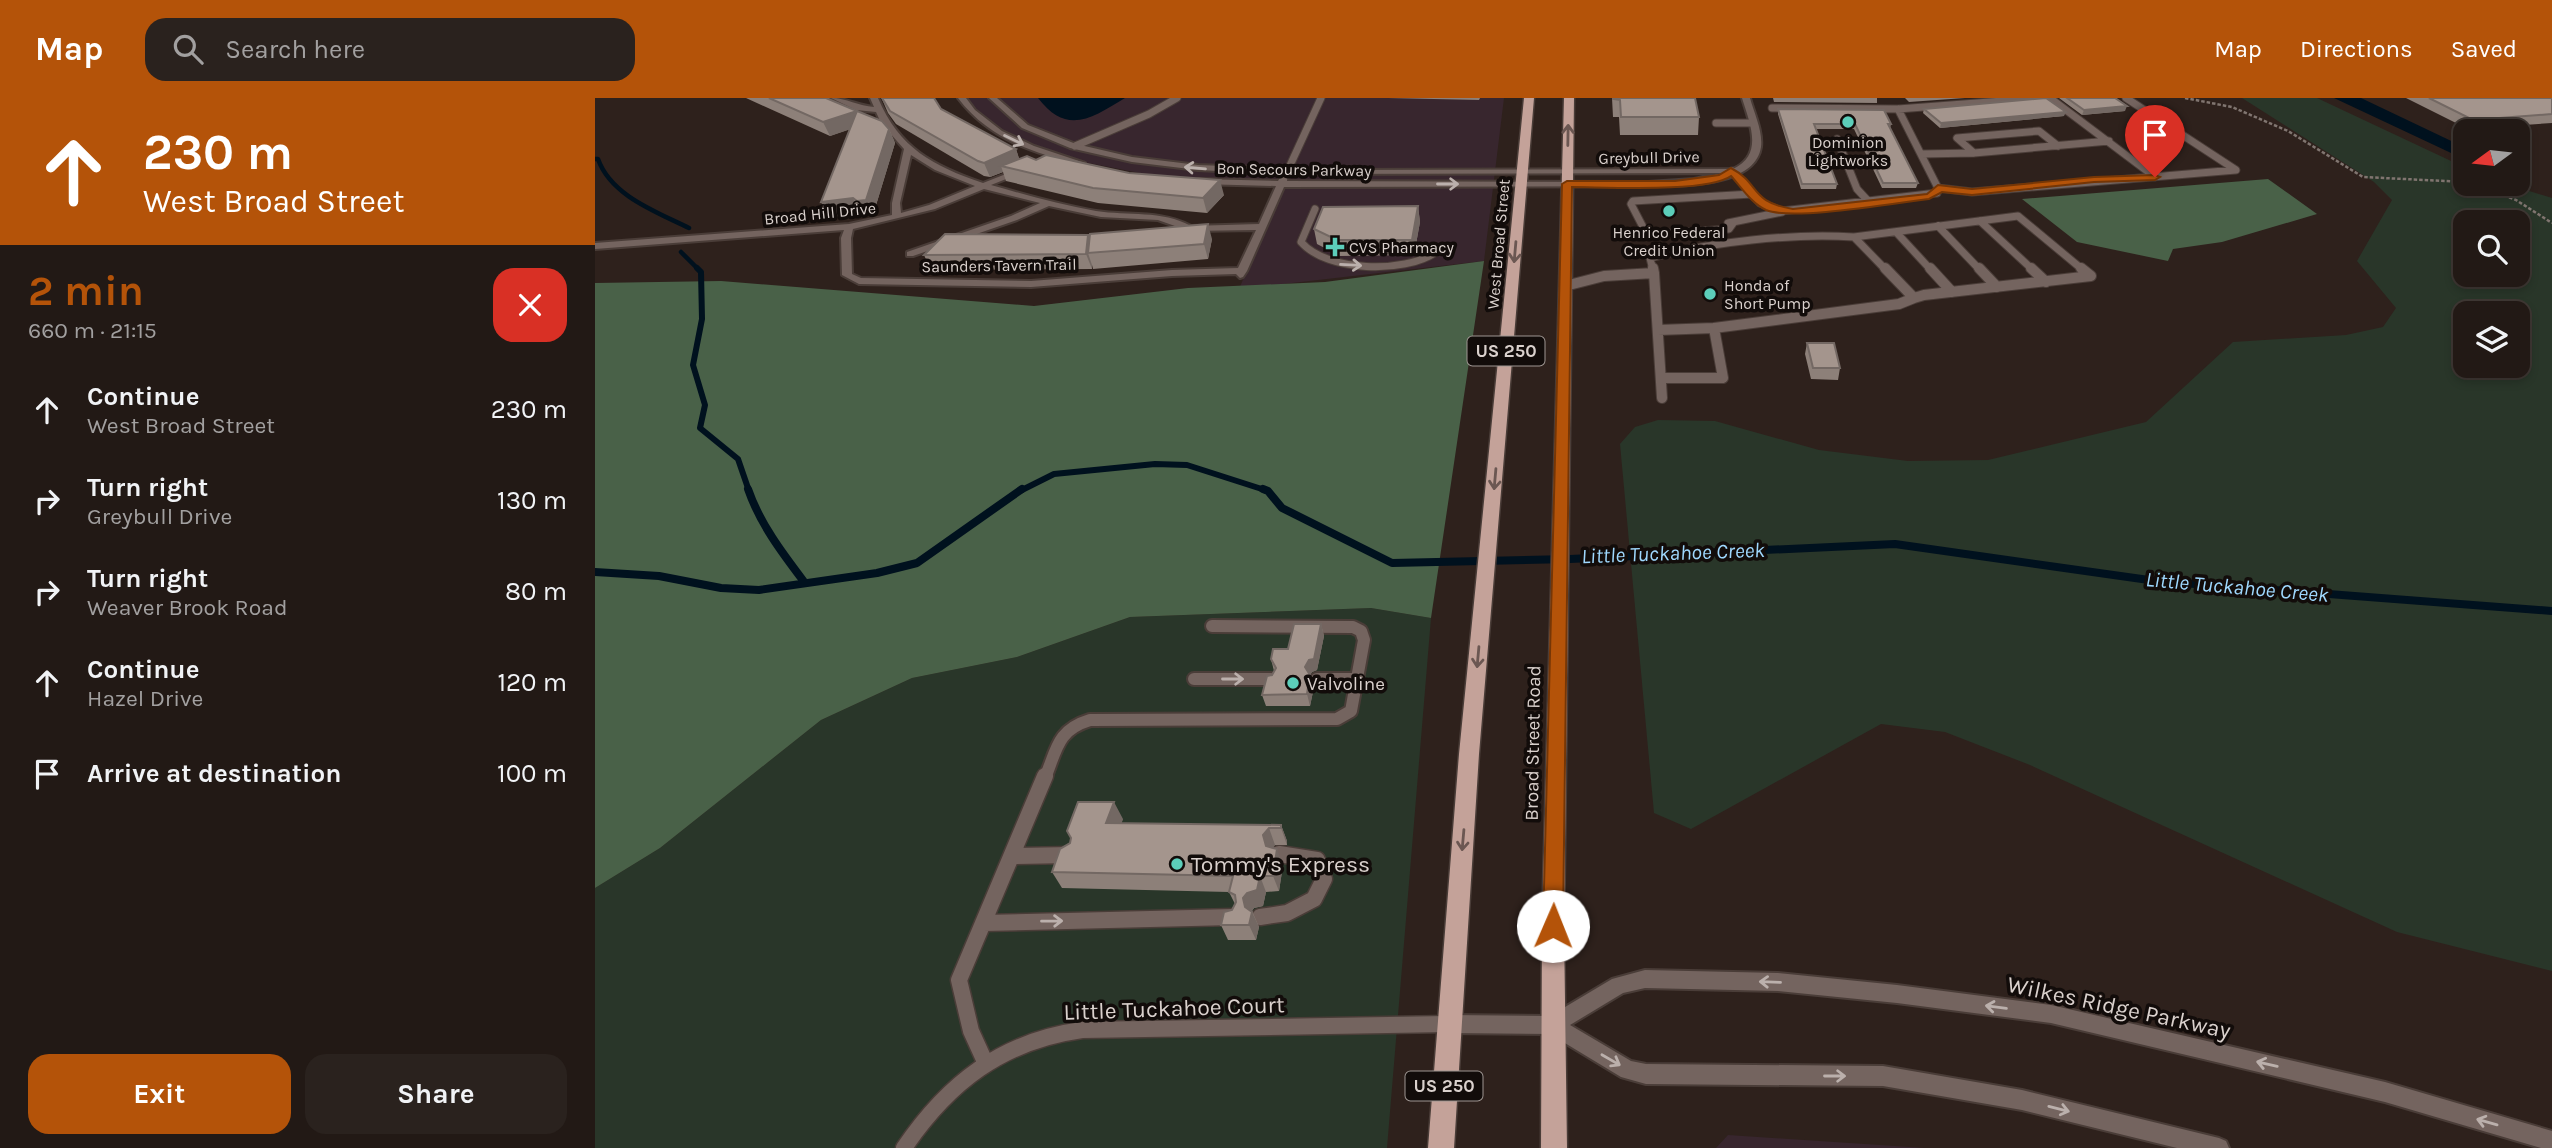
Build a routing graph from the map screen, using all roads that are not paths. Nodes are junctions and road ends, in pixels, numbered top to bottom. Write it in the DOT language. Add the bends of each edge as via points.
graph roads {
  1 [pos="835,98"];
  2 [pos="874,98"];
  3 [pos="962,98"];
  4 [pos="993,98"];
  5 [pos="1177,98"];
  6 [pos="1321,98"];
  7 [pos="1529,98"];
  8 [pos="1569,98"];
  9 [pos="1746,98"];
  10 [pos="2042,98"];
  11 [pos="2050,98"];
  12 [pos="2126,98"];
  13 [pos="1772,108"];
  14 [pos="1898,109"];
  15 [pos="877,110"];
  16 [pos="1716,123"];
  17 [pos="1752,123"];
  18 [pos="1837,139"];
  19 [pos="2109,141"];
  20 [pos="1075,146"];
  21 [pos="2058,146"];
  22 [pos="908,149"];
  23 [pos="1974,153"];
  24 [pos="1921,154"];
  25 [pos="1053,156"];
  26 [pos="1042,161"];
  27 [pos="1089,165"];
  28 [pos="1030,166"];
  29 [pos="1731,171"];
  30 [pos="1287,172"];
  31 [pos="2155,177"];
  32 [pos="1522,178"];
  33 [pos="1567,178"];
  34 [pos="1192,180"];
  35 [pos="1282,184"];
  36 [pos="984,187"];
  37 [pos="1938,188"];
  38 [pos="1752,194"];
  39 [pos="1048,203"];
  40 [pos="1870,203"];
  41 [pos="1315,209"];
  42 [pos="1782,211"];
  43 [pos="897,217"];
  44 [pos="1980,221"];
  45 [pos="1734,222"];
  46 [pos="1716,223"];
  47 [pos="1692,225"];
  48 [pos="1938,226"];
  49 [pos="849,227"];
  50 [pos="1261,227"];
  51 [pos="1189,228"];
  52 [pos="1644,229"];
  53 [pos="1168,230"];
  54 [pos="1896,232"];
  55 [pos="967,234"];
  56 [pos="997,236"];
  57 [pos="1854,237"];
  58 [pos="595,246"];
  59 [pos="1436,252"];
  60 [pos="910,254"];
  61 [pos="1654,274"];
  62 [pos="2046,282"];
  63 [pos="1565,286"];
  64 [pos="1997,287"];
  65 [pos="1952,292"];
  66 [pos="1915,299"];
  67 [pos="1714,328"];
  68 [pos="1658,330"];
  69 [pos="1661,377"];
  70 [pos="1662,398"];
  71 [pos="1212,626"];
  72 [pos="1194,679"];
  73 [pos="1271,679"];
  74 [pos="1317,679"];
  75 [pos="1357,679"];
  76 [pos="1279,854"];
  77 [pos="1071,855"];
  78 [pos="1012,856"];
  79 [pos="1233,917"];
  80 [pos="1260,917"];
  81 [pos="983,923"];
  82 [pos="1447,1024"];
  83 [pos="1552,1026"];
  84 [pos="986,1064"];
  85 [pos="2552,1141"];
  86 [pos="2212,1147"];
  87 [pos="904,1148"];
  88 [pos="1441,1148"];
  89 [pos="1554,1148"];
  1 -- 15 [label="street"];
  2 -- 15 [label="street"];
  3 -- 25 [label="street, one-way" via="993,129"];
  4 -- 20 [label="street, Bon Secours Parkway" via="1024,125"];
  5 -- 20 [label="lane"];
  6 -- 30 [label="lane"];
  7 -- 32 [label="main road, West Broad Street / US 250"];
  33 -- 8 [label="main road, US 250, one-way"];
  9 -- 17 [label="street, Greybull Drive"];
  10 -- 14 [label="lane"];
  11 -- 19 [label="lane"];
  12 -- 31 [label="lane" via="2236,170"];
  13 -- 14 [label="lane"];
  14 -- 24 [label="lane"];
  15 -- 22 [label="street" via="889,132"];
  16 -- 17 [label="lane"];
  17 -- 29 [label="street, Greybull Drive" via="1757,148 1754,158"];
  18 -- 40 [label="lane" via="1857,189"];
  19 -- 21 [label="lane"];
  19 -- 31 [label="lane"];
  20 -- 25 [label="street"];
  30 -- 20 [label="street, Bon Secours Parkway, one-way" via="1161,164"];
  21 -- 23 [label="lane"];
  21 -- 23 [label="lane" via="2039,131 1957,138"];
  22 -- 36 [label="street" via="961,180"];
  22 -- 43 [label="street"];
  23 -- 24 [label="lane"];
  24 -- 37 [label="lane"];
  25 -- 26 [label="street"];
  25 -- 27 [label="street"];
  28 -- 36 [label="street, Broad Hill Drive"];
  29 -- 33 [label="street, Greybull Drive" via="1722,178 1675,184"];
  29 -- 38 [label="lane"];
  30 -- 32 [label="street, Bon Secours Parkway"];
  30 -- 35 [label="street"];
  31 -- 37 [label="lane" via="1972,192"];
  32 -- 33 [label="street, Greybull Drive"];
  35 -- 32 [label="street, Bon Secours Parkway, one-way"];
  32 -- 82 [label="main road, West Broad Street / US 250, one-way"];
  33 -- 63 [label="main road, US 250"];
  34 -- 35 [label="street, Bon Secours Parkway"];
  35 -- 50 [label="street"];
  36 -- 39 [label="street"];
  36 -- 43 [label="street, Broad Hill Drive"];
  37 -- 40 [label="lane" via="1929,197"];
  38 -- 42 [label="lane" via="1760,203"];
  38 -- 52 [label="lane" via="1633,201"];
  39 -- 51 [label="street" via="1101,214 1173,220"];
  39 -- 55 [label="street"];
  40 -- 42 [label="lane"];
  41 -- 59 [label="lane, one-way" via="1301,242 1340,264 1424,260"];
  42 -- 45 [label="lane"];
  43 -- 49 [label="street, Broad Hill Drive"];
  44 -- 48 [label="lane"];
  44 -- 62 [label="lane"];
  44 -- 62 [label="lane" via="2018,216 2091,276"];
  45 -- 46 [label="lane"];
  45 -- 52 [label="lane" via="1729,229 1686,233"];
  47 -- 52 [label="lane"];
  48 -- 54 [label="lane"];
  48 -- 64 [label="lane"];
  49 -- 50 [label="street, Saunders Tavern Trail" via="848,275 859,281 1031,284 1172,273 1241,273"];
  49 -- 58 [label="street, Broad Hill Drive"];
  50 -- 51 [label="street"];
  51 -- 53 [label="street"];
  54 -- 57 [label="lane"];
  54 -- 65 [label="lane"];
  55 -- 56 [label="street"];
  55 -- 60 [label="street"];
  57 -- 61 [label="lane" via="1810,234 1673,252 1650,258"];
  57 -- 66 [label="lane"];
  61 -- 63 [label="lane" via="1604,276"];
  61 -- 68 [label="lane"];
  62 -- 64 [label="lane"];
  63 -- 83 [label="main road, Broad Street Road / US 250"];
  64 -- 65 [label="lane"];
  65 -- 66 [label="lane"];
  66 -- 67 [label="lane"];
  67 -- 68 [label="lane"];
  67 -- 69 [label="lane" via="1723,378"];
  68 -- 69 [label="lane"];
  69 -- 70 [label="lane"];
  71 -- 75 [label="lane" via="1353,627 1361,631 1364,640"];
  72 -- 73 [label="lane, one-way"];
  74 -- 75 [label="lane"];
  75 -- 78 [label="lane" via="1351,711 1337,719 1090,720 1073,725 1062,737"];
  76 -- 80 [label="lane" via="1317,860 1324,879 1314,899 1287,913"];
  77 -- 78 [label="lane"];
  78 -- 81 [label="lane"];
  81 -- 79 [label="lane, one-way"];
  81 -- 84 [label="lane" via="959,980 971,1031"];
  82 -- 83 [label="street"];
  82 -- 84 [label="lane, Little Tuckahoe Court" via="1082,1030 1041,1037"];
  82 -- 88 [label="main road, US 250"];
  85 -- 83 [label="street, Wilkes Ridge Parkway, one-way" via="2385,1092 2051,1014 1898,994 1778,982 1645,979 1619,985"];
  83 -- 86 [label="street, one-way" via="1628,1070 1646,1074 1883,1076 2022,1100"];
  83 -- 89 [label="main road, Broad Street Road / US 250"];
  84 -- 87 [label="lane, Little Tuckahoe Court" via="957,1083"];
}
